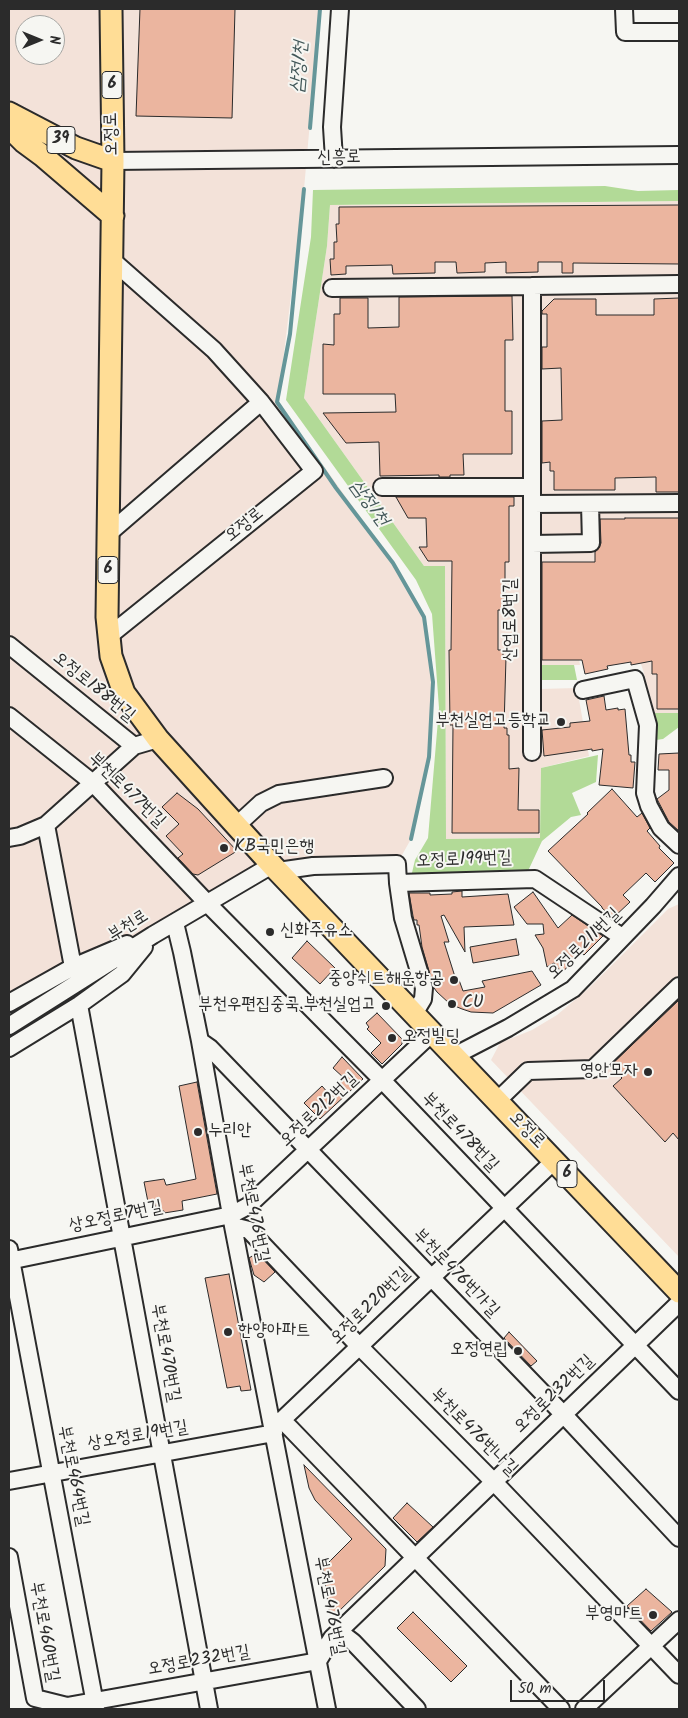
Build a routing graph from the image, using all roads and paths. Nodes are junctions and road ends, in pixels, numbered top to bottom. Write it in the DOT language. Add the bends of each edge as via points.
graph roads {
  1 [pos="111,9"];
  2 [pos="340,9"];
  3 [pos="624,9"];
  4 [pos="679,32"];
  5 [pos="10,113"];
  6 [pos="679,155"];
  7 [pos="334,159"];
  8 [pos="113,161"];
  9 [pos="112,216"];
  10 [pos="112,260"];
  11 [pos="679,284"];
  12 [pos="532,286"];
  13 [pos="332,288"];
  14 [pos="261,402"];
  15 [pos="382,487"];
  16 [pos="532,487"];
  17 [pos="679,503"];
  18 [pos="532,504"];
  19 [pos="590,504"];
  20 [pos="108,534"];
  21 [pos="532,544"];
  22 [pos="109,636"];
  23 [pos="9,645"];
  24 [pos="583,690"];
  25 [pos="9,716"];
  26 [pos="158,740"];
  27 [pos="134,746"];
  28 [pos="532,752"];
  29 [pos="384,778"];
  30 [pos="93,782"];
  31 [pos="46,825"];
  32 [pos="236,826"];
  33 [pos="9,838"];
  34 [pos="679,845"];
  35 [pos="275,868"];
  36 [pos="679,877"];
  37 [pos="398,883"];
  38 [pos="208,904"];
  39 [pos="175,923"];
  40 [pos="153,935"];
  41 [pos="622,937"];
  42 [pos="72,967"];
  43 [pos="679,986"];
  44 [pos="9,1003"];
  45 [pos="79,1005"];
  46 [pos="414,1014"];
  47 [pos="9,1026"];
  48 [pos="432,1033"];
  49 [pos="200,1041"];
  50 [pos="9,1048"];
  51 [pos="454,1056"];
  52 [pos="382,1080"];
  53 [pos="497,1101"];
  54 [pos="308,1149"];
  55 [pos="554,1161"];
  56 [pos="504,1208"];
  57 [pos="232,1220"];
  58 [pos="122,1237"];
  59 [pos="9,1257"];
  60 [pos="431,1278"];
  61 [pos="679,1292"];
  62 [pos="679,1303"];
  63 [pos="636,1345"];
  64 [pos="359,1346"];
  65 [pos="679,1392"];
  66 [pos="564,1415"];
  67 [pos="276,1425"];
  68 [pos="162,1453"];
  69 [pos="51,1473"];
  70 [pos="9,1481"];
  71 [pos="494,1482"];
  72 [pos="679,1538"];
  73 [pos="9,1557"];
  74 [pos="416,1558"];
  75 [pos="679,1620"];
  76 [pos="340,1632"];
  77 [pos="652,1646"];
  78 [pos="318,1660"];
  79 [pos="679,1675"];
  80 [pos="204,1681"];
  81 [pos="52,1702"];
  82 [pos="96,1706"];
  83 [pos="210,1709"];
  84 [pos="327,1709"];
  85 [pos="417,1709"];
  86 [pos="561,1709"];
  87 [pos="584,1709"];
  1 -- 8 [label="main road, 오정로 / 6"];
  2 -- 7 [label="street" via="332,126"];
  3 -- 4 [label="street" via="625,32"];
  5 -- 8 [label="main road, 신흥로 / 39" via="76,148"];
  5 -- 9 [label="main road" via="16,134"];
  6 -- 7 [label="street, 신흥로"];
  7 -- 8 [label="street, 신흥로"];
  8 -- 9 [label="main road, 오정로 / 6"];
  9 -- 10 [label="main road, 오정로 / 6"];
  10 -- 14 [label="street, 오정로" via="214,350"];
  10 -- 20 [label="main road, 오정로 / 6"];
  11 -- 12 [label="street"];
  12 -- 13 [label="street"];
  12 -- 16 [label="street, 산업로8번길"];
  14 -- 20 [label="street"];
  14 -- 22 [label="street, 오정로" via="314,471"];
  15 -- 16 [label="street"];
  16 -- 18 [label="street, 산업로8번길"];
  17 -- 19 [label="street"];
  18 -- 19 [label="street"];
  18 -- 21 [label="street, 산업로8번길"];
  19 -- 21 [label="street" via="591,544"];
  20 -- 22 [label="main road, 오정로 / 6"];
  21 -- 28 [label="street, 산업로8번길"];
  22 -- 26 [label="main road, 오정로 / 6" via="124,693"];
  23 -- 27 [label="street, 오정로188번길"];
  24 -- 34 [label="street" via="635,679 648,725 645,793 661,828"];
  25 -- 30 [label="street, 부천로477번길"];
  26 -- 27 [label="street, 오정로188번길"];
  26 -- 32 [label="main road, 오정로 / 6"];
  27 -- 30 [label="street"];
  29 -- 32 [label="street" via="279,794 261,802"];
  30 -- 31 [label="street"];
  30 -- 38 [label="street, 부천로477번길"];
  31 -- 33 [label="street"];
  31 -- 42 [label="street"];
  32 -- 35 [label="main road, 오정로 / 6"];
  35 -- 37 [label="street, 오정로199번길" via="397,864"];
  35 -- 38 [label="street, 부천로"];
  35 -- 46 [label="main road, 오정로 / 6"];
  36 -- 41 [label="street, 오정로211번길"];
  37 -- 41 [label="street, 오정로199번길" via="535,879"];
  37 -- 46 [label="street" via="403,918 424,988 423,999"];
  38 -- 39 [label="street, 부천로"];
  38 -- 52 [label="street, 부천로478번길"];
  39 -- 40 [label="street, 부천로"];
  39 -- 49 [label="street, 부천로476번길"];
  40 -- 42 [label="street"];
  40 -- 45 [label="street" via="122,974"];
  40 -- 47 [label="street, 부천로"];
  41 -- 51 [label="street, 오정로211번길" via="573,989"];
  42 -- 44 [label="street"];
  43 -- 53 [label="street" via="592,1069 528,1071"];
  45 -- 50 [label="street"];
  45 -- 58 [label="street, 부천로470번길"];
  46 -- 48 [label="main road, 오정로 / 6"];
  48 -- 51 [label="main road, 오정로 / 6"];
  48 -- 52 [label="street, 오정로212번길"];
  49 -- 54 [label="street, 부천로476번가길"];
  49 -- 57 [label="street, 부천로476번길"];
  51 -- 53 [label="main road, 오정로 / 6"];
  52 -- 54 [label="street, 오정로212번길"];
  52 -- 56 [label="street, 부천로478번길"];
  53 -- 55 [label="main road, 오정로 / 6"];
  54 -- 57 [label="street, 오정로212번길"];
  54 -- 60 [label="street, 부천로476번가길"];
  55 -- 56 [label="street, 오정로220번길"];
  55 -- 61 [label="main road, 오정로 / 6"];
  56 -- 60 [label="street, 오정로220번길"];
  56 -- 63 [label="street, 부천로478번길"];
  57 -- 58 [label="street, 상오정로7번길"];
  57 -- 64 [label="street, 부천로476번나길" via="249,1230"];
  57 -- 67 [label="street, 부천로476번길"];
  58 -- 59 [label="street, 상오정로7번길"];
  58 -- 68 [label="street, 부천로470번길"];
  59 -- 69 [label="street, 부천로464번길"];
  60 -- 64 [label="street, 오정로220번길"];
  60 -- 66 [label="street, 부천로476번가길"];
  62 -- 63 [label="street, 오정로232번길"];
  63 -- 65 [label="street, 부천로478번길"];
  63 -- 66 [label="street, 오정로232번길"];
  64 -- 67 [label="street, 오정로220번길"];
  64 -- 71 [label="street, 부천로476번나길"];
  66 -- 71 [label="street, 오정로232번길"];
  66 -- 72 [label="street, 부천로476번가길"];
  67 -- 68 [label="street, 상오정로19번길"];
  67 -- 74 [label="street"];
  67 -- 78 [label="street, 부천로476번길"];
  68 -- 69 [label="street, 상오정로19번길"];
  68 -- 80 [label="street, 부천로470번길"];
  69 -- 70 [label="street, 상오정로19번길"];
  69 -- 82 [label="street, 부천로464번길"];
  71 -- 74 [label="street, 오정로232번길"];
  71 -- 77 [label="street, 부천로476번나길"];
  73 -- 81 [label="street, 부천로460번길" via="35,1698"];
  74 -- 76 [label="street, 오정로232번길"];
  74 -- 86 [label="street"];
  75 -- 77 [label="street"];
  76 -- 78 [label="street, 오정로232번길" via="332,1638"];
  76 -- 85 [label="street"];
  77 -- 79 [label="street, 부천로476번나길"];
  77 -- 87 [label="street"];
  78 -- 80 [label="street, 오정로232번길"];
  78 -- 84 [label="street, 부천로476번길"];
  80 -- 82 [label="street, 오정로232번길"];
  80 -- 83 [label="street, 부천로470번길"];
  81 -- 82 [label="street, 오정로232번길" via="67,1706"];
}
